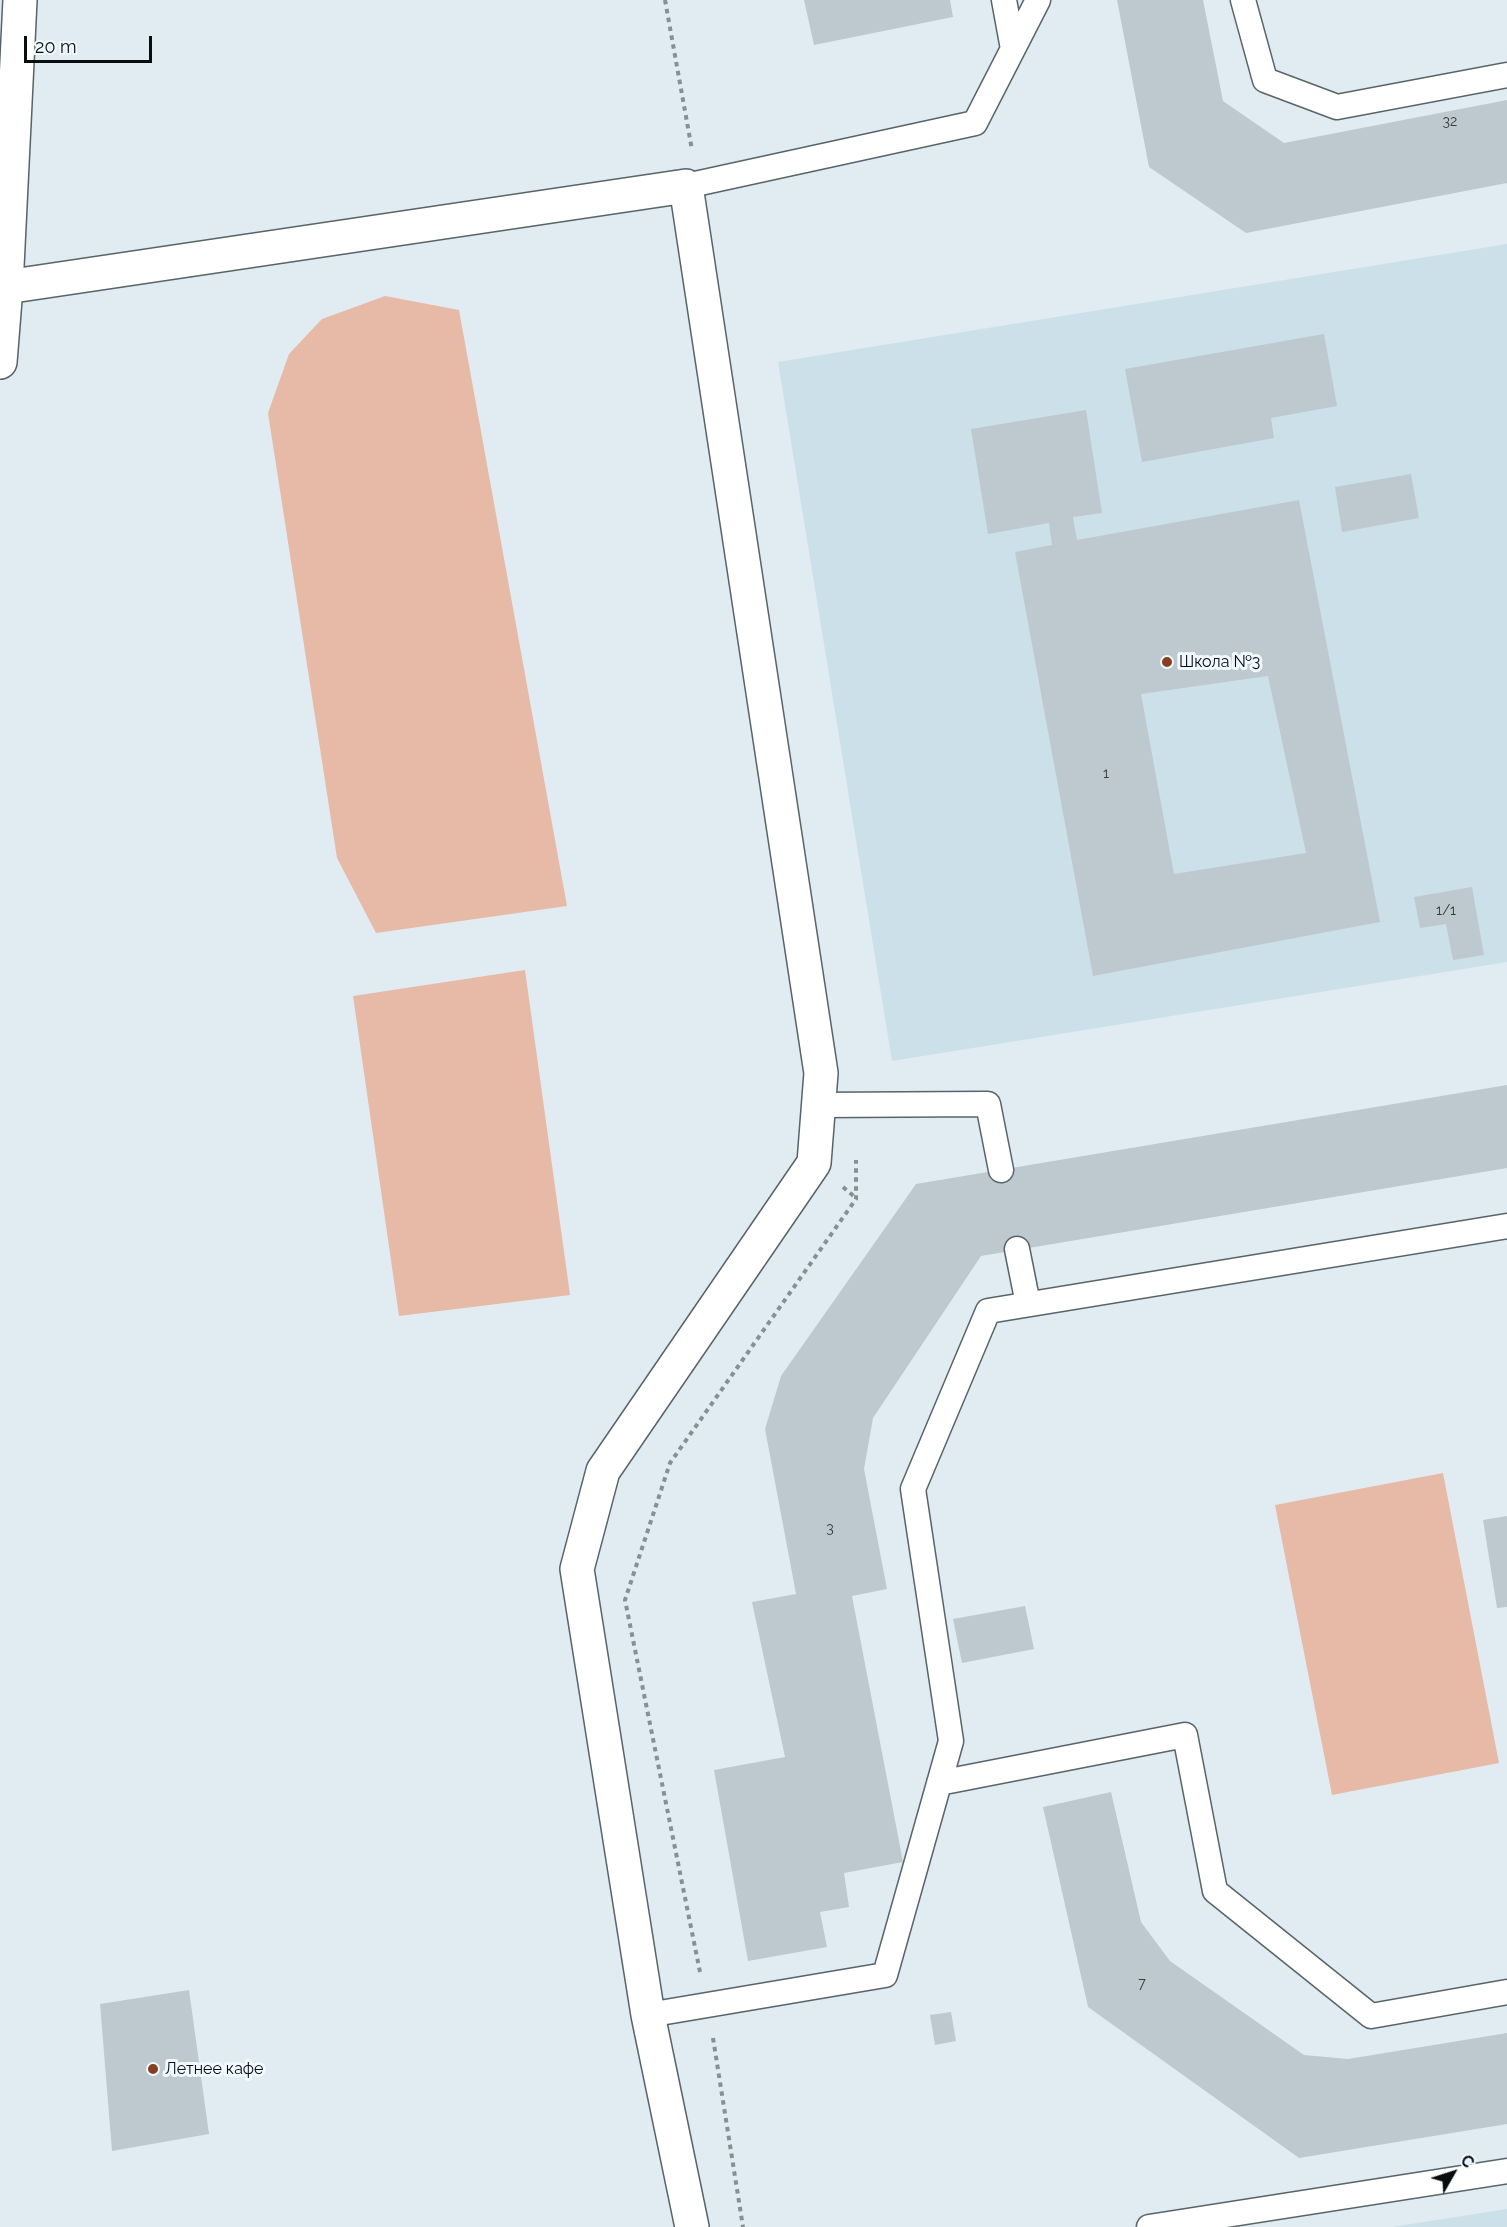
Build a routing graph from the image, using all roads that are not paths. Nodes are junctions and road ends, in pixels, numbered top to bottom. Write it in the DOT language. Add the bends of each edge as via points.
graph roads {
  1 [pos="20,0"];
  2 [pos="1004,0"];
  3 [pos="1038,0"];
  4 [pos="1243,0"];
  5 [pos="1012,49"];
  6 [pos="1507,75"];
  7 [pos="686,186"];
  8 [pos="6,287"];
  9 [pos="0,362"];
  10 [pos="819,1105"];
  11 [pos="1001,1170"];
  12 [pos="1507,1226"];
  13 [pos="1017,1249"];
  14 [pos="1028,1304"];
  15 [pos="939,1783"];
  16 [pos="1507,1992"];
  17 [pos="648,2015"];
  18 [pos="1507,2171"];
  19 [pos="692,2227"];
  20 [pos="1149,2227"];
  1 -- 8 [label="street"];
  2 -- 5 [label="lane"];
  3 -- 5 [label="lane"];
  4 -- 6 [label="lane" via="1265,80 1337,106"];
  5 -- 7 [label="lane" via="975,123"];
  7 -- 8 [label="street"];
  7 -- 10 [label="street" via="821,1073"];
  8 -- 9 [label="street"];
  10 -- 11 [label="lane" via="988,1104"];
  10 -- 17 [label="street" via="814,1163 603,1471 577,1569"];
  12 -- 14 [label="lane"];
  13 -- 14 [label="lane"];
  14 -- 15 [label="lane" via="988,1311 913,1489 951,1741"];
  15 -- 16 [label="lane" via="1185,1735 1215,1891 1371,2016"];
  15 -- 17 [label="lane" via="885,1975"];
  17 -- 19 [label="street"];
  18 -- 20 [label="lane"];
}
